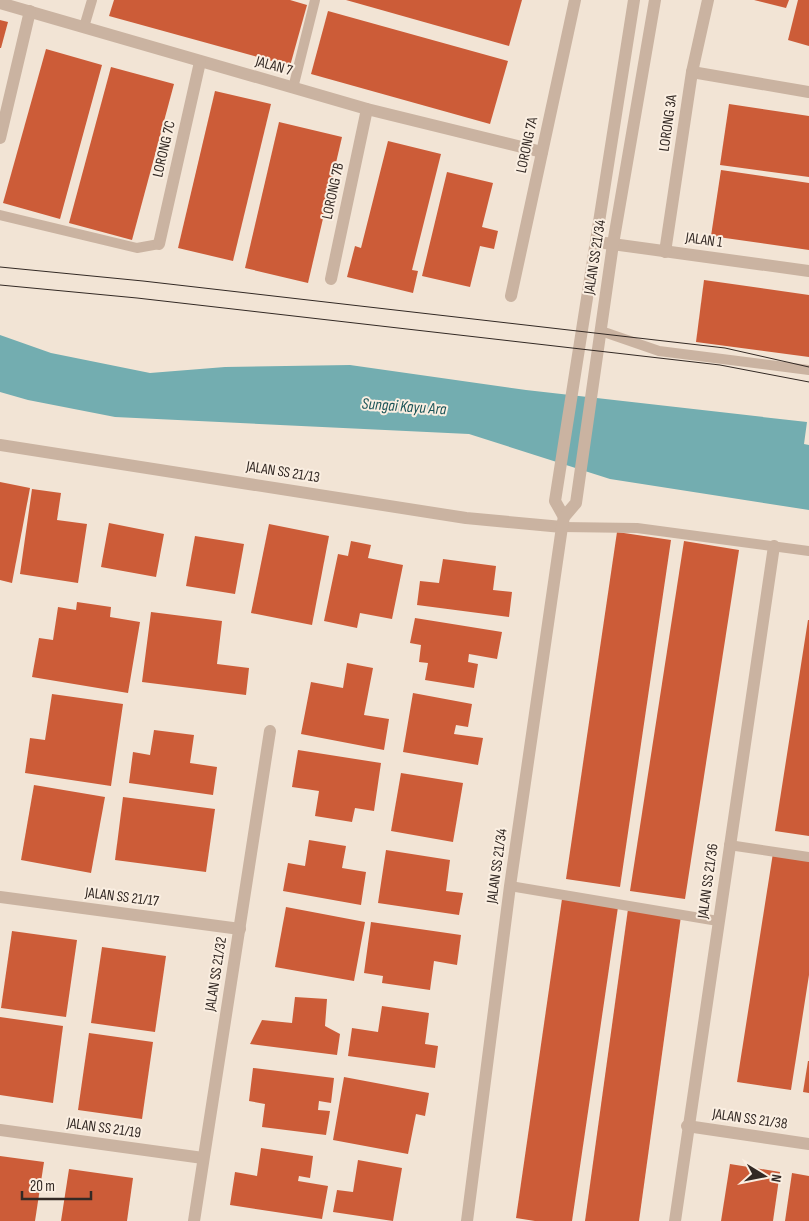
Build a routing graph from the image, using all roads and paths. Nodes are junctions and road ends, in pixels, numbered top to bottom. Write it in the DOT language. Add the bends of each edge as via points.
graph roads {
  1 [pos="92,0"];
  2 [pos="314,0"];
  3 [pos="576,0"];
  4 [pos="634,0"];
  5 [pos="654,0"];
  6 [pos="708,0"];
  7 [pos="0,3"];
  8 [pos="30,11"];
  9 [pos="84,27"];
  10 [pos="200,62"];
  11 [pos="692,72"];
  12 [pos="293,88"];
  13 [pos="809,92"];
  14 [pos="367,109"];
  15 [pos="0,138"];
  16 [pos="542,152"];
  17 [pos="0,215"];
  18 [pos="595,242"];
  19 [pos="159,244"];
  20 [pos="613,244"];
  21 [pos="665,252"];
  22 [pos="809,271"];
  23 [pos="330,279"];
  24 [pos="511,296"];
  25 [pos="601,331"];
  26 [pos="809,370"];
  27 [pos="0,444"];
  28 [pos="563,522"];
  29 [pos="774,546"];
  30 [pos="809,551"];
  31 [pos="270,731"];
  32 [pos="729,845"];
  33 [pos="809,857"];
  34 [pos="510,886"];
  35 [pos="0,897"];
  36 [pos="718,921"];
  37 [pos="240,929"];
  38 [pos="687,1126"];
  39 [pos="0,1130"];
  40 [pos="809,1144"];
  41 [pos="203,1158"];
  42 [pos="194,1221"];
  43 [pos="467,1221"];
  44 [pos="674,1221"];
  1 -- 9 [label="lane"];
  2 -- 12 [label="lane"];
  3 -- 16 [label="street, LORONG 7A"];
  4 -- 18 [label="street, JALAN SS 21/34"];
  5 -- 20 [label="street, JALAN SS 21/34"];
  6 -- 11 [label="street, LORONG 3A"];
  7 -- 8 [label="street, JALAN 7"];
  8 -- 9 [label="street, JALAN 7"];
  8 -- 15 [label="street"];
  9 -- 10 [label="street, JALAN 7"];
  10 -- 12 [label="street, JALAN 7"];
  10 -- 19 [label="street, LORONG 7C"];
  11 -- 13 [label="street"];
  11 -- 21 [label="street, LORONG 3A"];
  12 -- 14 [label="street, JALAN 7"];
  14 -- 16 [label="street, JALAN 7"];
  14 -- 23 [label="street, LORONG 7B"];
  16 -- 24 [label="street, LORONG 7A"];
  17 -- 19 [label="lane" via="137,248"];
  18 -- 20 [label="street, JALAN 1"];
  18 -- 28 [label="street, JALAN SS 21/34" via="555,500"];
  20 -- 21 [label="street, JALAN 1"];
  20 -- 25 [label="street, JALAN SS 21/34"];
  21 -- 22 [label="street, JALAN 1"];
  25 -- 26 [label="lane" via="659,351"];
  25 -- 28 [label="street, JALAN SS 21/34" via="576,503"];
  27 -- 28 [label="street, JALAN SS 21/13" via="466,518"];
  28 -- 29 [label="lane"];
  28 -- 34 [label="street, JALAN SS 21/34"];
  29 -- 30 [label="lane"];
  29 -- 32 [label="street, JALAN SS 21/36"];
  31 -- 37 [label="street, JALAN SS 21/32"];
  32 -- 33 [label="lane"];
  32 -- 36 [label="street, JALAN SS 21/36"];
  34 -- 36 [label="lane"];
  34 -- 43 [label="street, JALAN SS 21/34"];
  35 -- 37 [label="street, JALAN SS 21/17"];
  36 -- 38 [label="street, JALAN SS 21/36"];
  37 -- 41 [label="street, JALAN SS 21/32"];
  38 -- 40 [label="street, JALAN SS 21/38"];
  38 -- 44 [label="street, JALAN SS 21/36"];
  39 -- 41 [label="street, JALAN SS 21/19"];
  41 -- 42 [label="street, JALAN SS 21/32"];
}
